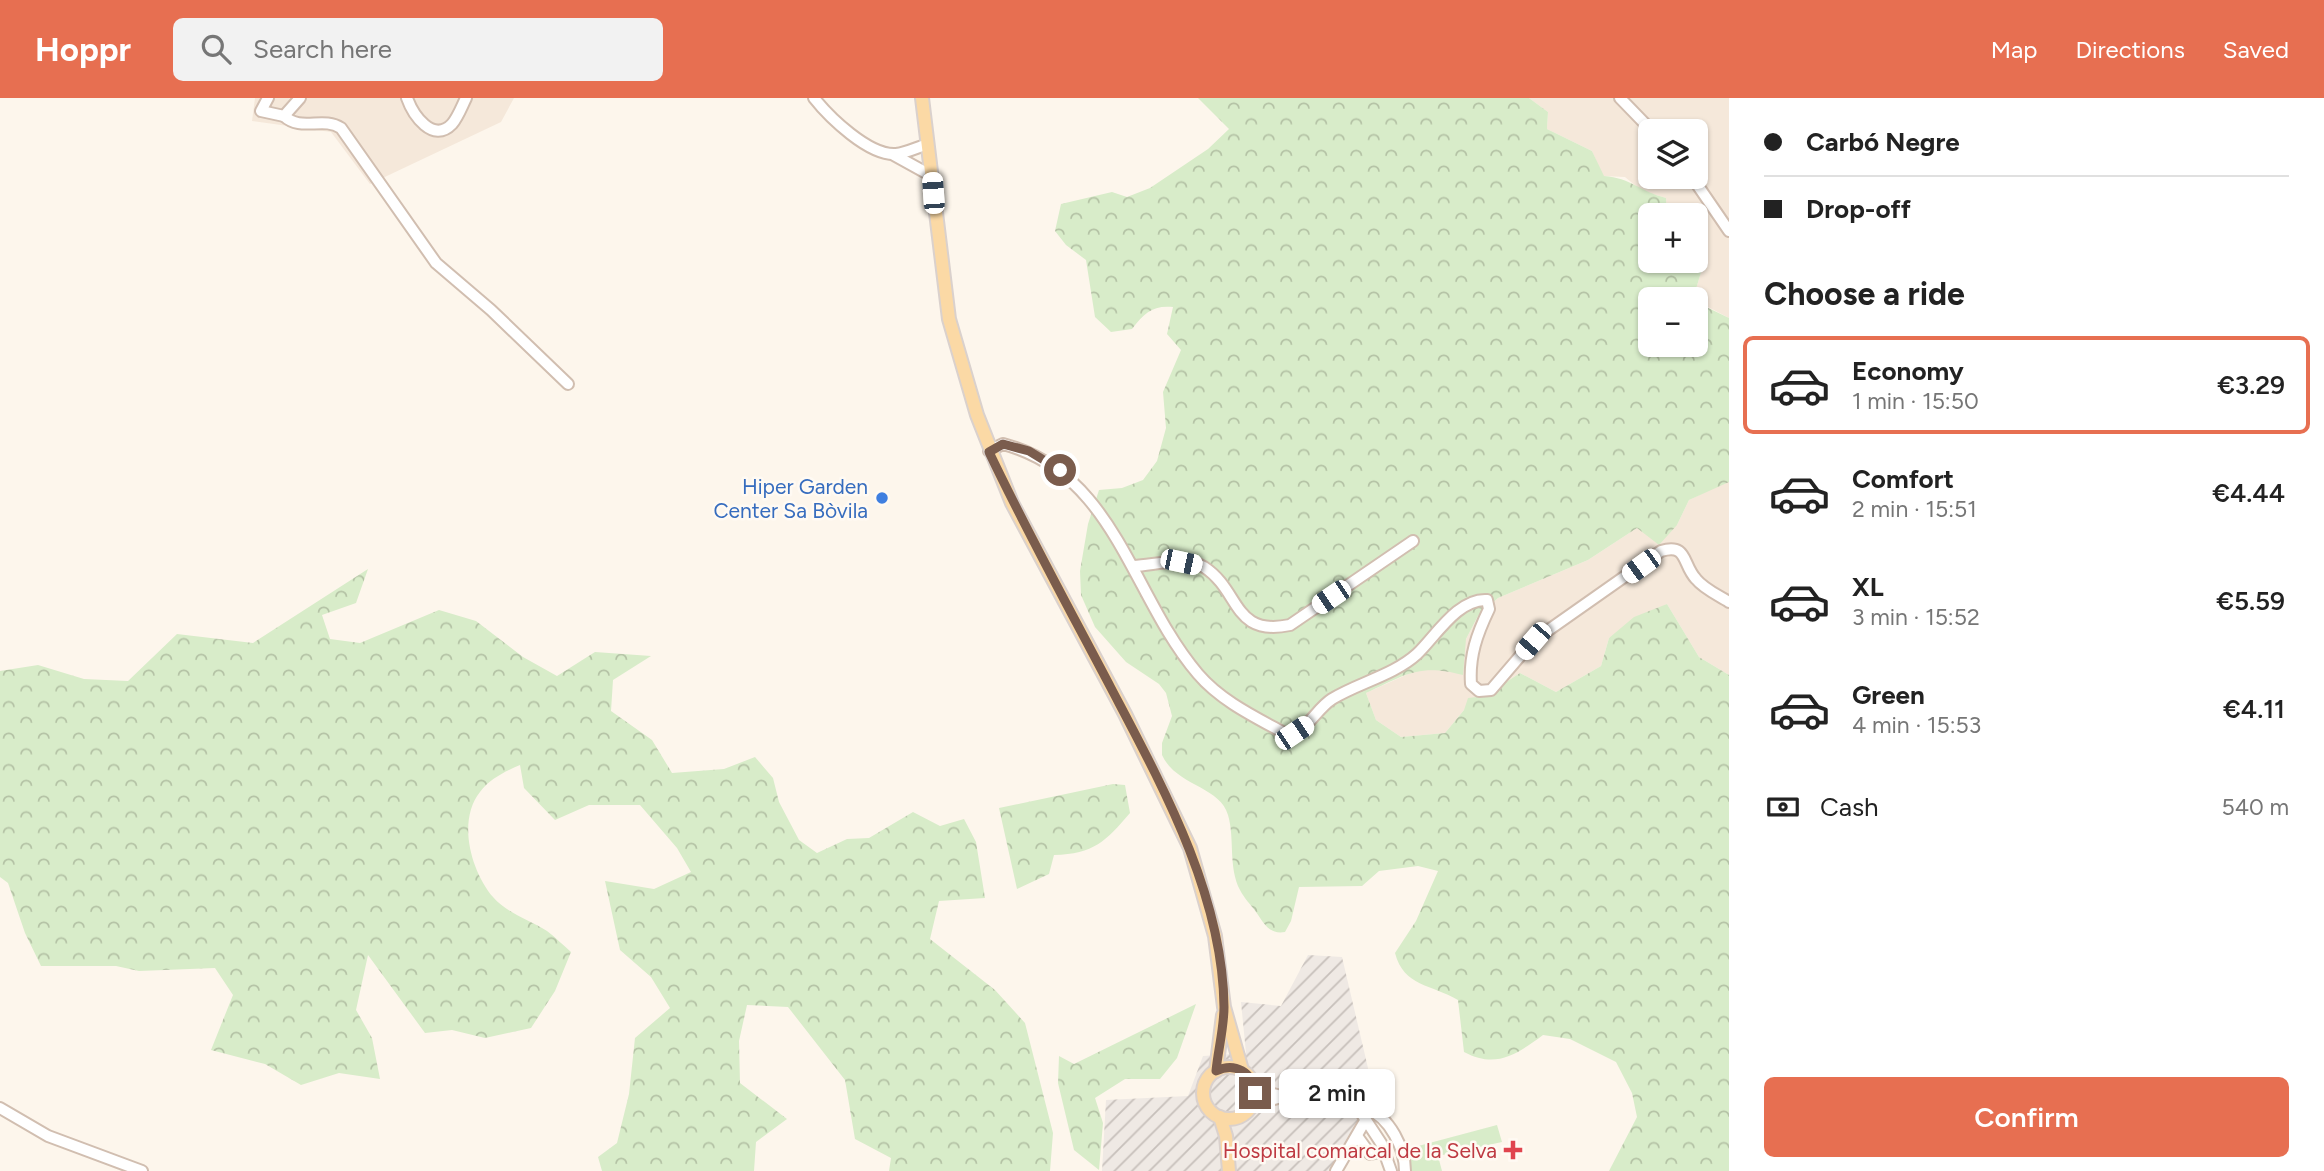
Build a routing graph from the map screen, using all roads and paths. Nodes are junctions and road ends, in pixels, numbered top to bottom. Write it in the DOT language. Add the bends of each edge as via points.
graph roads {
  1 [pos="268,98"];
  2 [pos="300,98"];
  3 [pos="407,98"];
  4 [pos="466,98"];
  5 [pos="814,98"];
  6 [pos="922,98"];
  7 [pos="1620,98"];
  8 [pos="284,116"];
  9 [pos="1640,119"];
  10 [pos="928,144"];
  11 [pos="894,155"];
  12 [pos="932,176"];
  13 [pos="1700,189"];
  14 [pos="1729,231"];
  15 [pos="568,384"];
  16 [pos="989,452"];
  17 [pos="1413,541"];
  18 [pos="1134,566"];
  19 [pos="1729,603"];
  20 [pos="1224,1007"];
  21 [pos="1242,1070"];
  22 [pos="1216,1071"];
  23 [pos="1255,1088"];
  24 [pos="1278,1098"];
  25 [pos="1252,1105"];
  26 [pos="0,1108"];
  27 [pos="1358,1108"];
  28 [pos="1220,1117"];
  29 [pos="1240,1117"];
  30 [pos="1382,1119"];
  31 [pos="1365,1121"];
  32 [pos="1357,1136"];
  33 [pos="1385,1151"];
  34 [pos="1229,1156"];
  35 [pos="142,1171"];
  36 [pos="1229,1171"];
  37 [pos="1336,1171"];
  38 [pos="1391,1171"];
  39 [pos="1405,1171"];
  1 -- 8 [label="street" via="261,111"];
  2 -- 8 [label="street"];
  3 -- 4 [label="street" via="414,115 432,130 444,130"];
  5 -- 11 [label="street" via="861,141"];
  6 -- 10 [label="main road"];
  7 -- 9 [label="street"];
  8 -- 15 [label="street" via="298,125 334,123 341,128 436,263"];
  10 -- 11 [label="street"];
  10 -- 12 [label="main road"];
  11 -- 12 [label="street"];
  12 -- 16 [label="main road" via="949,318"];
  13 -- 14 [label="street"];
  16 -- 18 [label="street" via="1003,444 1016,447 1060,470 1096,506"];
  16 -- 20 [label="main road" via="1190,848 1215,936"];
  17 -- 18 [label="street" via="1290,625 1273,628 1256,626 1202,566 1181,562"];
  18 -- 19 [label="street" via="1167,632 1197,673 1216,693 1286,734 1308,724 1329,701 1414,656 1459,610 1479,599 1487,600 1489,608 1476,636 1470,667 1471,684 1479,691 1491,690 1533,641 1661,551 1672,548 1680,552 1698,582"];
  20 -- 21 [label="main road"];
  20 -- 22 [label="main road"];
  21 -- 22 [label="main road"];
  21 -- 23 [label="main road"];
  22 -- 28 [label="main road" via="1206,1081 1203,1094 1209,1110"];
  23 -- 24 [label="street"];
  23 -- 25 [label="main road"];
  24 -- 25 [label="street"];
  24 -- 27 [label="street"];
  25 -- 29 [label="main road"];
  26 -- 35 [label="street" via="48,1136"];
  27 -- 30 [label="street"];
  27 -- 31 [label="street"];
  28 -- 29 [label="main road"];
  28 -- 34 [label="main road"];
  29 -- 34 [label="main road"];
  30 -- 31 [label="street"];
  30 -- 39 [label="street" via="1400,1146"];
  31 -- 32 [label="street"];
  31 -- 33 [label="street"];
  32 -- 33 [label="street" via="1370,1154"];
  32 -- 37 [label="street"];
  33 -- 38 [label="street"];
  34 -- 36 [label="main road"];
}
